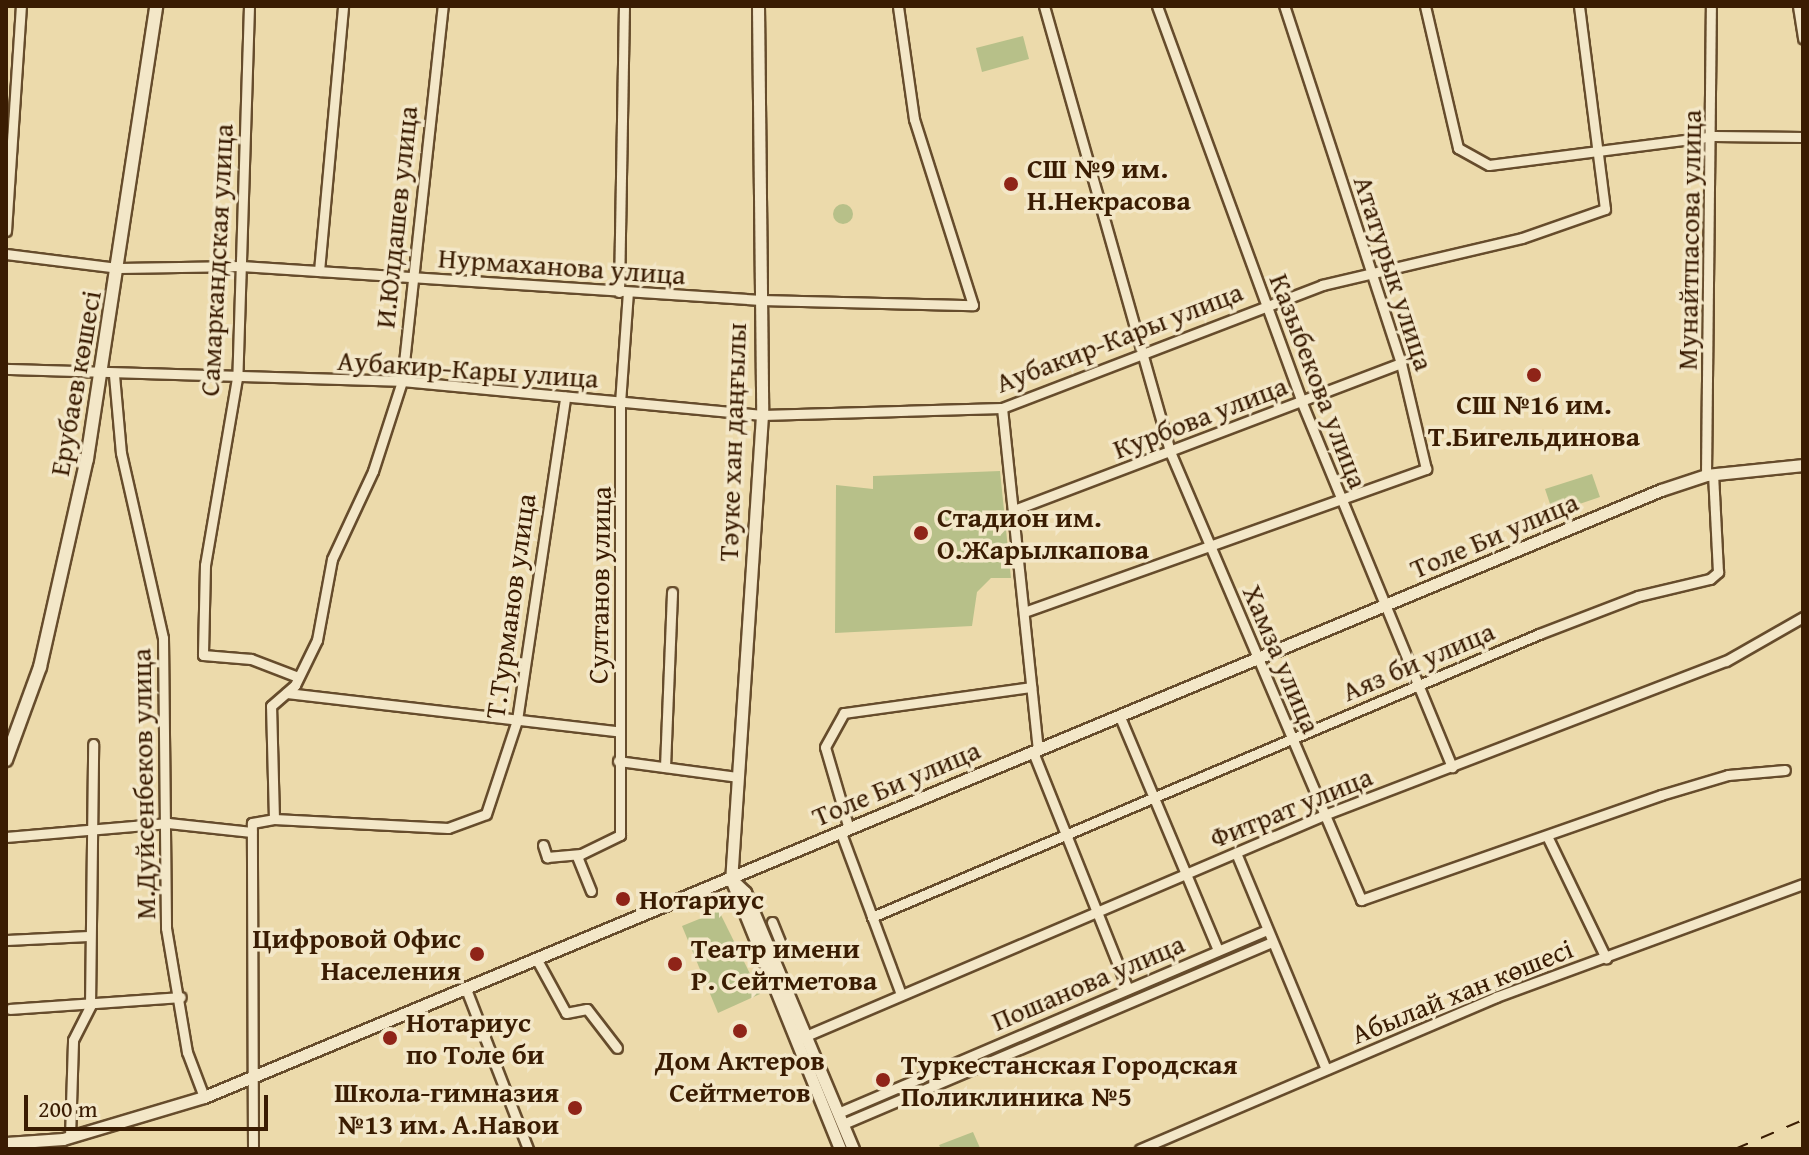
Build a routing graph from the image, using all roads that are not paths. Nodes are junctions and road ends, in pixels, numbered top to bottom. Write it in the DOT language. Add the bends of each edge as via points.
graph roads {
  1 [pos="21,6"];
  2 [pos="156,6"];
  3 [pos="249,6"];
  4 [pos="343,6"];
  5 [pos="443,6"];
  6 [pos="624,6"];
  7 [pos="758,6"];
  8 [pos="898,6"];
  9 [pos="1044,6"];
  10 [pos="1157,6"];
  11 [pos="1284,6"];
  12 [pos="1425,6"];
  13 [pos="1579,6"];
  14 [pos="1711,6"];
  15 [pos="1798,6"];
  16 [pos="6,31"];
  17 [pos="18,32"];
  18 [pos="1803,39"];
  19 [pos="1714,136"];
  20 [pos="1803,137"];
  21 [pos="10,153"];
  22 [pos="1600,154"];
  23 [pos="6,231"];
  24 [pos="6,254"];
  25 [pos="241,266"];
  26 [pos="119,268"];
  27 [pos="319,271"];
  28 [pos="1372,274"];
  29 [pos="411,278"];
  30 [pos="624,292"];
  31 [pos="761,300"];
  32 [pos="1266,304"];
  33 [pos="1140,354"];
  34 [pos="1401,363"];
  35 [pos="6,369"];
  36 [pos="109,375"];
  37 [pos="237,378"];
  38 [pos="402,381"];
  39 [pos="565,397"];
  40 [pos="620,403"];
  41 [pos="1302,403"];
  42 [pos="1002,408"];
  43 [pos="762,415"];
  44 [pos="1171,454"];
  45 [pos="1803,465"];
  46 [pos="1710,475"];
  47 [pos="1342,502"];
  48 [pos="1014,510"];
  49 [pos="1210,543"];
  50 [pos="672,592"];
  51 [pos="1387,606"];
  52 [pos="1027,611"];
  53 [pos="1803,617"];
  54 [pos="1256,658"];
  55 [pos="298,677"];
  56 [pos="1420,685"];
  57 [pos="1031,687"];
  58 [pos="287,693"];
  59 [pos="1120,717"];
  60 [pos="517,720"];
  61 [pos="617,731"];
  62 [pos="1290,737"];
  63 [pos="93,744"];
  64 [pos="1035,751"];
  65 [pos="6,760"];
  66 [pos="618,761"];
  67 [pos="665,767"];
  68 [pos="1452,767"];
  69 [pos="1785,770"];
  70 [pos="738,777"];
  71 [pos="1154,794"];
  72 [pos="1324,815"];
  73 [pos="274,819"];
  74 [pos="168,823"];
  75 [pos="845,831"];
  76 [pos="92,832"];
  77 [pos="252,832"];
  78 [pos="1067,833"];
  79 [pos="1547,836"];
  80 [pos="6,837"];
  81 [pos="543,845"];
  82 [pos="1236,853"];
  83 [pos="581,854"];
  84 [pos="1189,872"];
  85 [pos="731,879"];
  86 [pos="1803,884"];
  87 [pos="591,891"];
  88 [pos="1096,909"];
  89 [pos="872,917"];
  90 [pos="772,922"];
  91 [pos="1267,930"];
  92 [pos="89,936"];
  93 [pos="6,940"];
  94 [pos="1271,942"];
  95 [pos="781,944"];
  96 [pos="1218,950"];
  97 [pos="1606,958"];
  98 [pos="537,960"];
  99 [pos="466,989"];
  100 [pos="1128,989"];
  101 [pos="901,994"];
  102 [pos="181,997"];
  103 [pos="90,1006"];
  104 [pos="10,1009"];
  105 [pos="800,1038"];
  106 [pos="617,1048"];
  107 [pos="1326,1069"];
  108 [pos="250,1078"];
  109 [pos="204,1097"];
  110 [pos="840,1118"];
  111 [pos="70,1137"];
  112 [pos="6,1143"];
  113 [pos="253,1149"];
  114 [pos="528,1149"];
  115 [pos="840,1149"];
  116 [pos="853,1149"];
  117 [pos="1140,1149"];
  1 -- 17 [label="street"];
  2 -- 26 [label="main road, Ерубаев көшесі"];
  3 -- 25 [label="street, Самаркандская улица"];
  4 -- 27 [label="street"];
  5 -- 29 [label="street, И.Юлдашев улица"];
  6 -- 30 [label="street, Султанов улица"];
  7 -- 31 [label="street, Тәуке хан даңғылы"];
  8 -- 31 [label="street, Нурмаханова улица" via="914,119 973,305"];
  9 -- 33 [label="street, Хамза улица"];
  10 -- 32 [label="street, Казыбекова улица"];
  11 -- 28 [label="street, Ататурык улица"];
  12 -- 22 [label="street" via="1452,132 1469,158 1489,165"];
  13 -- 22 [label="street"];
  14 -- 19 [label="street, Мунайтпасова улица"];
  15 -- 18 [label="street"];
  16 -- 17 [label="street"];
  17 -- 21 [label="street"];
  19 -- 20 [label="street"];
  19 -- 22 [label="street"];
  19 -- 46 [label="street, Мунайтпасова улица"];
  21 -- 23 [label="street"];
  22 -- 28 [label="street, Аубакир-Кары улица" via="1605,209"];
  24 -- 26 [label="street, Нурмаханова улица"];
  25 -- 26 [label="street, Нурмаханова улица"];
  25 -- 27 [label="street, Нурмаханова улица"];
  25 -- 37 [label="street, Самаркандская улица"];
  26 -- 36 [label="main road, Ерубаев көшесі"];
  27 -- 29 [label="street, Нурмаханова улица"];
  28 -- 32 [label="street, Аубакир-Кары улица"];
  28 -- 34 [label="street, Ататурык улица"];
  29 -- 30 [label="street, Нурмаханова улица"];
  29 -- 38 [label="street, И.Юлдашев улица"];
  30 -- 31 [label="street, Нурмаханова улица"];
  30 -- 40 [label="street, Султанов улица"];
  31 -- 43 [label="street, Тәуке хан даңғылы"];
  32 -- 33 [label="street, Аубакир-Кары улица"];
  32 -- 41 [label="street, Казыбекова улица"];
  33 -- 42 [label="street, Аубакир-Кары улица"];
  33 -- 44 [label="street, Хамза улица"];
  34 -- 41 [label="street, Курбова улица"];
  34 -- 47 [label="street, Ататурык улица" via="1426,469"];
  35 -- 36 [label="street, Аубакир-Кары улица"];
  36 -- 37 [label="street, Аубакир-Кары улица"];
  36 -- 65 [label="main road, Ерубаев көшесі" via="40,667"];
  36 -- 74 [label="street, М.Дуйсенбеков улица" via="163,638"];
  37 -- 38 [label="street, Аубакир-Кары улица"];
  37 -- 55 [label="street, Самаркандская улица" via="205,565 203,655 251,659"];
  38 -- 39 [label="street, Аубакир-Кары улица"];
  38 -- 55 [label="street, И.Юлдашев улица" via="373,471 332,559 317,640"];
  39 -- 40 [label="street, Аубакир-Кары улица"];
  39 -- 60 [label="street, Т.Турманов улица"];
  40 -- 43 [label="street, Аубакир-Кары улица"];
  40 -- 61 [label="street, Султанов улица"];
  41 -- 44 [label="street, Курбова улица"];
  41 -- 47 [label="street, Казыбекова улица"];
  42 -- 43 [label="street, Аубакир-Кары улица"];
  42 -- 48 [label="street"];
  43 -- 70 [label="street, Тәуке хан даңғылы"];
  44 -- 48 [label="street, Курбова улица"];
  44 -- 49 [label="street, Хамза улица"];
  45 -- 46 [label="street, Толе Би улица"];
  46 -- 51 [label="street, Толе Би улица"];
  46 -- 56 [label="street, Аяз би улица" via="1718,572 1710,579 1638,596"];
  47 -- 49 [label="street"];
  47 -- 51 [label="street, Казыбекова улица"];
  48 -- 52 [label="street"];
  49 -- 52 [label="street"];
  49 -- 54 [label="street, Хамза улица"];
  50 -- 67 [label="street"];
  51 -- 54 [label="street, Толе Би улица"];
  51 -- 56 [label="street, Казыбекова улица"];
  52 -- 57 [label="street"];
  53 -- 68 [label="street, Фитрат улица" via="1726,661"];
  54 -- 59 [label="street, Толе Би улица"];
  54 -- 62 [label="street, Хамза улица"];
  55 -- 58 [label="street, И.Юлдашев улица"];
  56 -- 62 [label="street, Аяз би улица"];
  56 -- 68 [label="street, Казыбекова улица"];
  57 -- 64 [label="street"];
  57 -- 75 [label="street" via="844,713 825,747"];
  58 -- 60 [label="street"];
  58 -- 73 [label="street, И.Юлдашев улица" via="271,706"];
  59 -- 64 [label="street, Толе Би улица"];
  59 -- 71 [label="street"];
  60 -- 61 [label="street"];
  60 -- 73 [label="street, Т.Турманов улица" via="486,814 448,828"];
  61 -- 66 [label="street, Султанов улица"];
  62 -- 71 [label="street, Аяз би улица"];
  62 -- 72 [label="street, Хамза улица"];
  63 -- 76 [label="street"];
  64 -- 75 [label="street, Толе Би улица"];
  64 -- 78 [label="street"];
  66 -- 67 [label="street"];
  66 -- 83 [label="street, Султанов улица" via="620,835"];
  67 -- 70 [label="street"];
  68 -- 72 [label="street, Фитрат улица"];
  69 -- 79 [label="street, Хамза улица" via="1728,775"];
  70 -- 85 [label="street, Тәуке хан даңғылы"];
  71 -- 78 [label="street, Аяз би улица"];
  71 -- 84 [label="street"];
  72 -- 79 [label="street, Хамза улица" via="1361,900"];
  72 -- 82 [label="street, Фитрат улица"];
  73 -- 77 [label="street" via="259,819"];
  74 -- 76 [label="street"];
  74 -- 77 [label="street"];
  74 -- 102 [label="street, М.Дуйсенбеков улица" via="166,928"];
  75 -- 85 [label="street, Толе Би улица"];
  75 -- 89 [label="street"];
  76 -- 80 [label="street"];
  76 -- 92 [label="street"];
  77 -- 108 [label="street"];
  78 -- 88 [label="street"];
  78 -- 89 [label="street, Аяз би улица"];
  79 -- 97 [label="street"];
  81 -- 83 [label="street" via="547,857"];
  82 -- 84 [label="street, Фитрат улица"];
  82 -- 91 [label="street"];
  83 -- 87 [label="street"];
  84 -- 88 [label="street, Фитрат улица"];
  84 -- 96 [label="street"];
  85 -- 98 [label="street, Толе Би улица"];
  85 -- 105 [label="street, Тәуке хан даңғылы"];
  86 -- 97 [label="street, Абылай хан көшесі"];
  88 -- 100 [label="street"];
  88 -- 101 [label="street, Фитрат улица"];
  89 -- 101 [label="street"];
  90 -- 95 [label="street"];
  91 -- 94 [label="street"];
  91 -- 96 [label="street, Пошанова улица"];
  92 -- 93 [label="street"];
  92 -- 103 [label="street"];
  94 -- 107 [label="street"];
  94 -- 110 [label="street, Пошанова улица"];
  96 -- 100 [label="street, Пошанова улица"];
  97 -- 107 [label="street, Абылай хан көшесі"];
  98 -- 99 [label="street, Толе Би улица"];
  98 -- 106 [label="street" via="566,1013 587,1009"];
  99 -- 108 [label="street, Толе Би улица"];
  99 -- 114 [label="street"];
  100 -- 110 [label="street, Пошанова улица"];
  101 -- 105 [label="street, Фитрат улица"];
  102 -- 103 [label="street"];
  102 -- 109 [label="street, М.Дуйсенбеков улица" via="187,1052"];
  103 -- 104 [label="street"];
  103 -- 111 [label="street" via="73,1040"];
  105 -- 110 [label="street, Тәуке хан даңғылы"];
  105 -- 115 [label="street, Тәуке хан даңғылы"];
  107 -- 117 [label="street, Абылай хан көшесі"];
  108 -- 109 [label="street, Толе Би улица"];
  108 -- 113 [label="street"];
  109 -- 111 [label="street, Толе Би улица"];
  110 -- 116 [label="street, Тәуке хан даңғылы"];
  111 -- 112 [label="street, Толе Би улица"];
}
